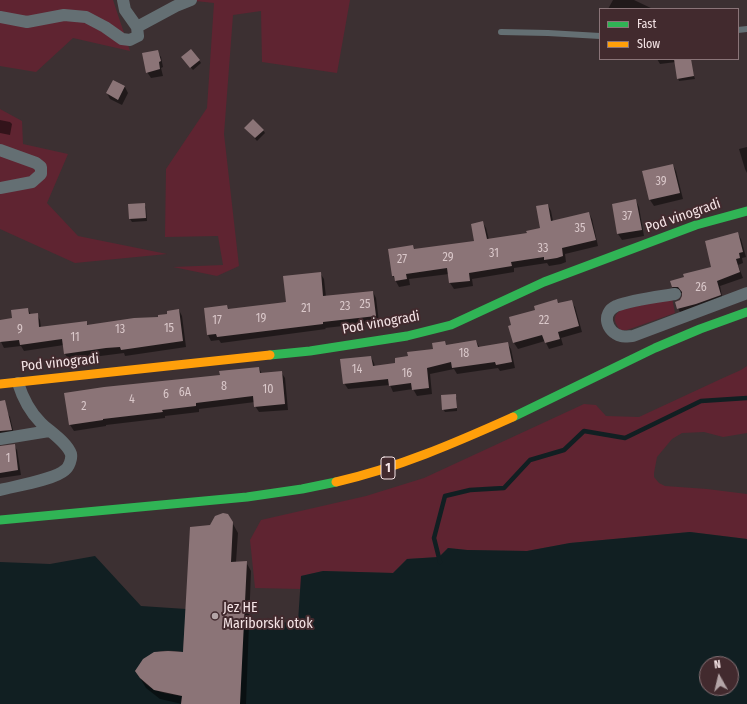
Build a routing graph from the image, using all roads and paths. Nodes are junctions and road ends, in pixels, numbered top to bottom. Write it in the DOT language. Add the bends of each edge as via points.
graph roads {
  1 [pos="123,0"];
  2 [pos="192,0"];
  3 [pos="0,17"];
  4 [pos="137,27"];
  5 [pos="501,32"];
  6 [pos="599,36"];
  7 [pos="0,150"];
  8 [pos="0,188"];
  9 [pos="747,211"];
  10 [pos="747,293"];
  11 [pos="675,294"];
  12 [pos="747,312"];
  13 [pos="0,383"];
  14 [pos="18,383"];
  15 [pos="49,431"];
  16 [pos="0,439"];
  17 [pos="0,490"];
  18 [pos="0,520"];
  1 -- 4 [label="street" via="125,10"];
  2 -- 4 [label="street"];
  3 -- 4 [label="street" via="27,22 64,15 86,17 122,39 130,40 138,36"];
  5 -- 6 [label="lane"];
  7 -- 8 [label="street" via="36,163 41,167 42,174 32,182"];
  9 -- 14 [label="main road, Pod vinogradi" via="696,225 544,282 450,325 406,336 310,351"];
  10 -- 11 [label="street" via="633,336 621,336 611,330 606,322 607,315 615,307"];
  12 -- 18 [label="main road, 1" via="652,350 450,446 351,479 296,491 236,499"];
  13 -- 14 [label="main road, Pod vinogradi"];
  14 -- 15 [label="street" via="24,402"];
  15 -- 16 [label="street"];
  15 -- 17 [label="street" via="71,454 70,463 65,470 53,476"];
}
